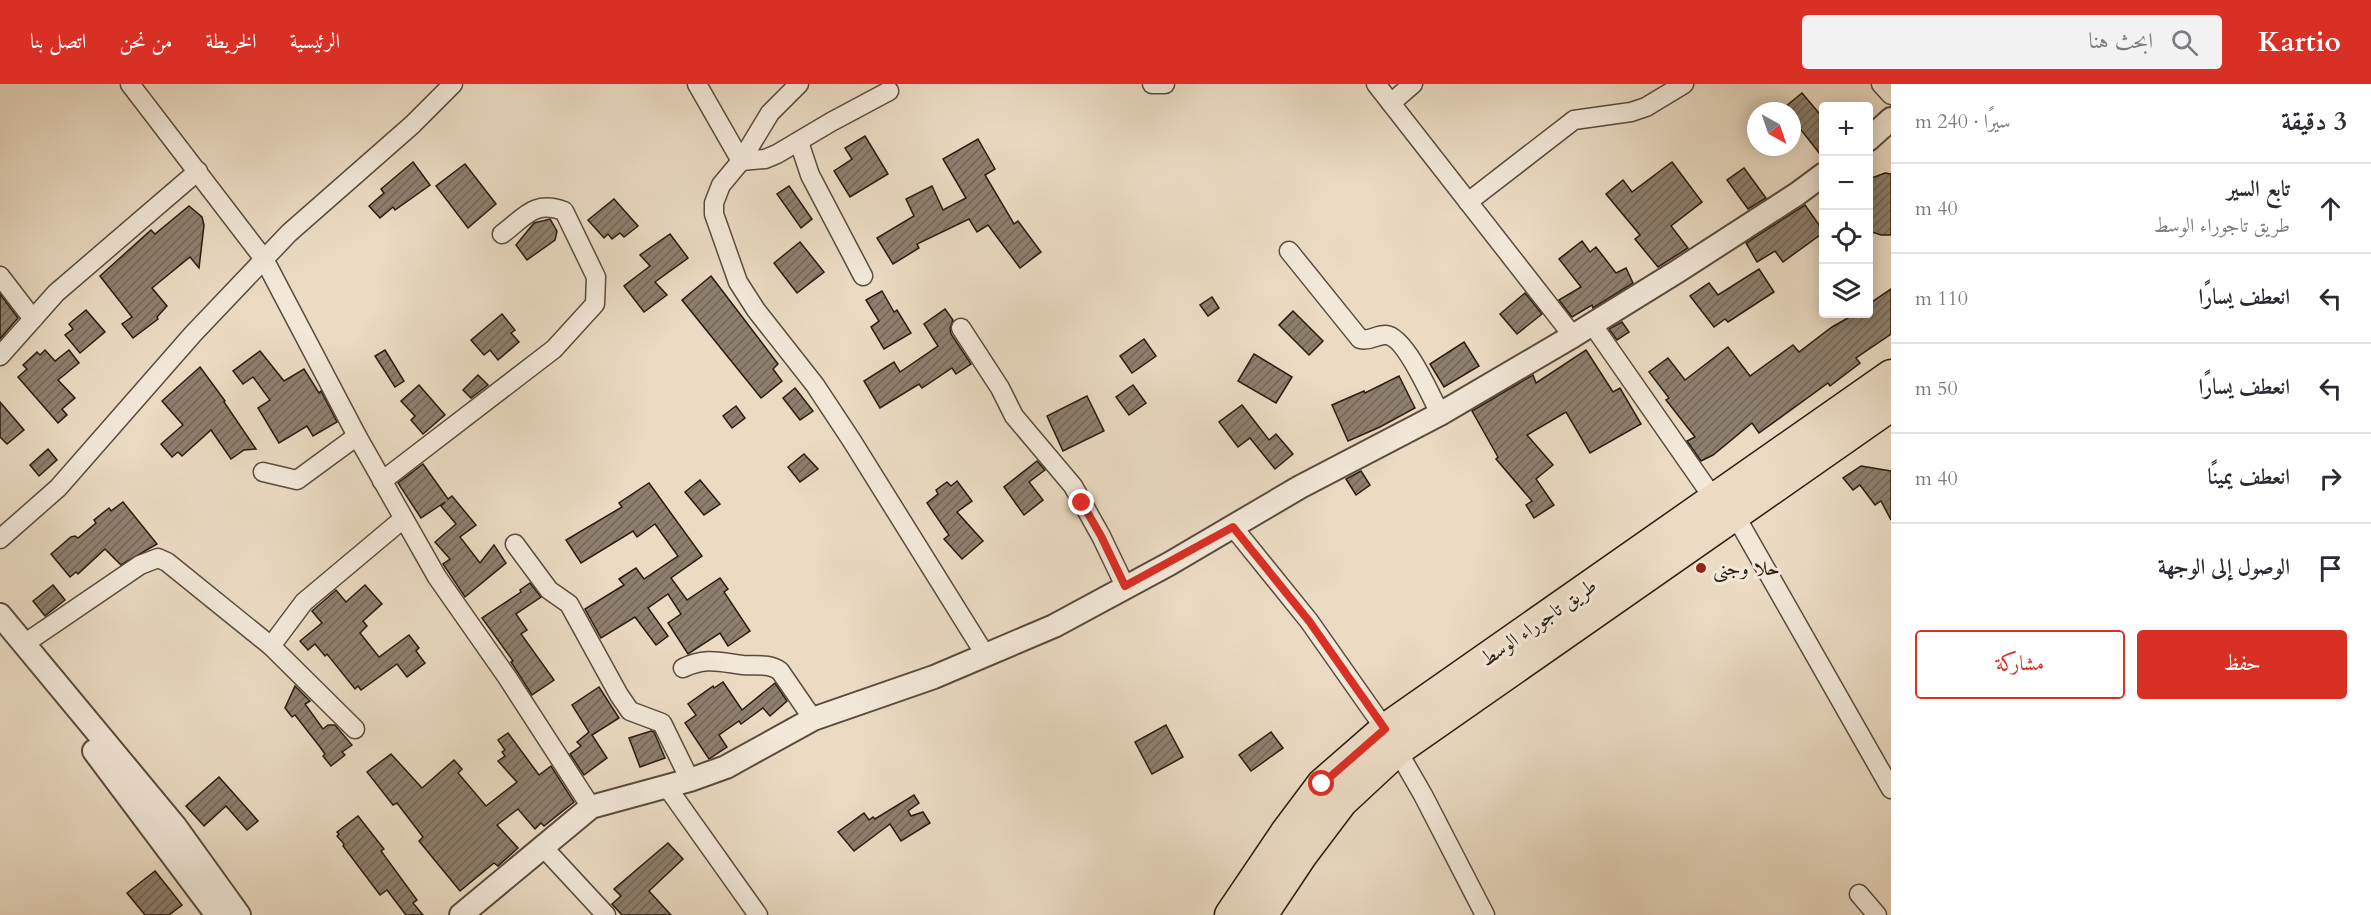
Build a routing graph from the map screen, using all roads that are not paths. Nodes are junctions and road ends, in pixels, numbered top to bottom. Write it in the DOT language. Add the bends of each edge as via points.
graph roads {
  1 [pos="130,84"];
  2 [pos="453,84"];
  3 [pos="697,84"];
  4 [pos="799,84"];
  5 [pos="1152,84"];
  6 [pos="1165,84"];
  7 [pos="1376,84"];
  8 [pos="1413,84"];
  9 [pos="1684,84"];
  10 [pos="1881,84"];
  11 [pos="889,92"];
  12 [pos="1891,95"];
  13 [pos="1391,104"];
  14 [pos="799,142"];
  15 [pos="741,161"];
  16 [pos="198,171"];
  17 [pos="1819,177"];
  18 [pos="1468,202"];
  19 [pos="502,234"];
  20 [pos="1289,251"];
  21 [pos="264,259"];
  22 [pos="0,276"];
  23 [pos="863,276"];
  24 [pos="33,319"];
  25 [pos="961,328"];
  26 [pos="1583,330"];
  27 [pos="0,356"];
  28 [pos="1891,375"];
  29 [pos="1890,410"];
  30 [pos="1440,414"];
  31 [pos="357,436"];
  32 [pos="263,472"];
  33 [pos="382,481"];
  34 [pos="1724,507"];
  35 [pos="403,519"];
  36 [pos="1233,527"];
  37 [pos="0,538"];
  38 [pos="515,544"];
  39 [pos="1125,586"];
  40 [pos="0,615"];
  41 [pos="0,636"];
  42 [pos="24,644"];
  43 [pos="271,646"];
  44 [pos="986,656"];
  45 [pos="683,668"];
  46 [pos="813,719"];
  47 [pos="355,729"];
  48 [pos="1392,740"];
  49 [pos="690,780"];
  50 [pos="667,787"];
  51 [pos="1891,789"];
  52 [pos="591,807"];
  53 [pos="543,847"];
  54 [pos="1859,894"];
  55 [pos="218,915"];
  56 [pos="239,915"];
  57 [pos="461,915"];
  58 [pos="606,915"];
  59 [pos="758,915"];
  60 [pos="1230,915"];
  61 [pos="1262,915"];
  62 [pos="1485,915"];
  63 [pos="1877,915"];
  1 -- 16 [label="street"];
  2 -- 21 [label="street"];
  3 -- 15 [label="street"];
  4 -- 15 [label="street" via="770,113"];
  5 -- 6 [label="street"];
  7 -- 13 [label="street"];
  8 -- 13 [label="street"];
  9 -- 18 [label="street" via="1631,112 1575,120"];
  10 -- 12 [label="street"];
  11 -- 14 [label="street"];
  13 -- 18 [label="street"];
  14 -- 15 [label="street" via="765,159"];
  14 -- 23 [label="street" via="810,175"];
  15 -- 44 [label="street" via="721,185 714,203 714,214 738,282 852,441"];
  16 -- 21 [label="street"];
  16 -- 24 [label="street" via="56,293"];
  17 -- 26 [label="street"];
  18 -- 26 [label="street"];
  19 -- 33 [label="street" via="537,208 549,205 564,211 596,277 594,304 554,349"];
  20 -- 30 [label="street" via="1360,339 1367,341 1386,334 1404,347"];
  21 -- 31 [label="street"];
  21 -- 37 [label="street" via="58,488"];
  22 -- 24 [label="street"];
  24 -- 27 [label="street"];
  25 -- 39 [label="street" via="1014,416 1073,486"];
  26 -- 30 [label="street"];
  26 -- 34 [label="street"];
  28 -- 34 [label="main road, طريق تاجوراء الوسط"];
  29 -- 34 [label="main road"];
  30 -- 36 [label="street" via="1300,487"];
  31 -- 32 [label="street" via="297,480"];
  31 -- 33 [label="street"];
  33 -- 35 [label="street"];
  34 -- 48 [label="main road, طريق تاجوراء الوسط"];
  34 -- 51 [label="street"];
  35 -- 43 [label="street" via="304,602"];
  35 -- 52 [label="street" via="437,577"];
  36 -- 39 [label="street"];
  36 -- 48 [label="street" via="1309,621"];
  38 -- 49 [label="street" via="549,590 569,604 630,711 662,723"];
  39 -- 44 [label="street" via="1054,626"];
  40 -- 42 [label="street"];
  41 -- 55 [label="street" via="57,702"];
  42 -- 43 [label="street" via="140,565 158,558"];
  42 -- 56 [label="street" via="175,826"];
  43 -- 47 [label="street"];
  44 -- 46 [label="street"];
  45 -- 46 [label="street" via="695,662 720,660 774,666"];
  46 -- 49 [label="street" via="726,767"];
  48 -- 60 [label="main road, طريق تاجوراء الوسط" via="1322,784"];
  48 -- 61 [label="main road" via="1302,855"];
  48 -- 62 [label="street"];
  49 -- 50 [label="street"];
  50 -- 52 [label="street"];
  50 -- 59 [label="street"];
  52 -- 53 [label="street"];
  53 -- 57 [label="street"];
  53 -- 58 [label="street"];
  54 -- 63 [label="street"];
}
